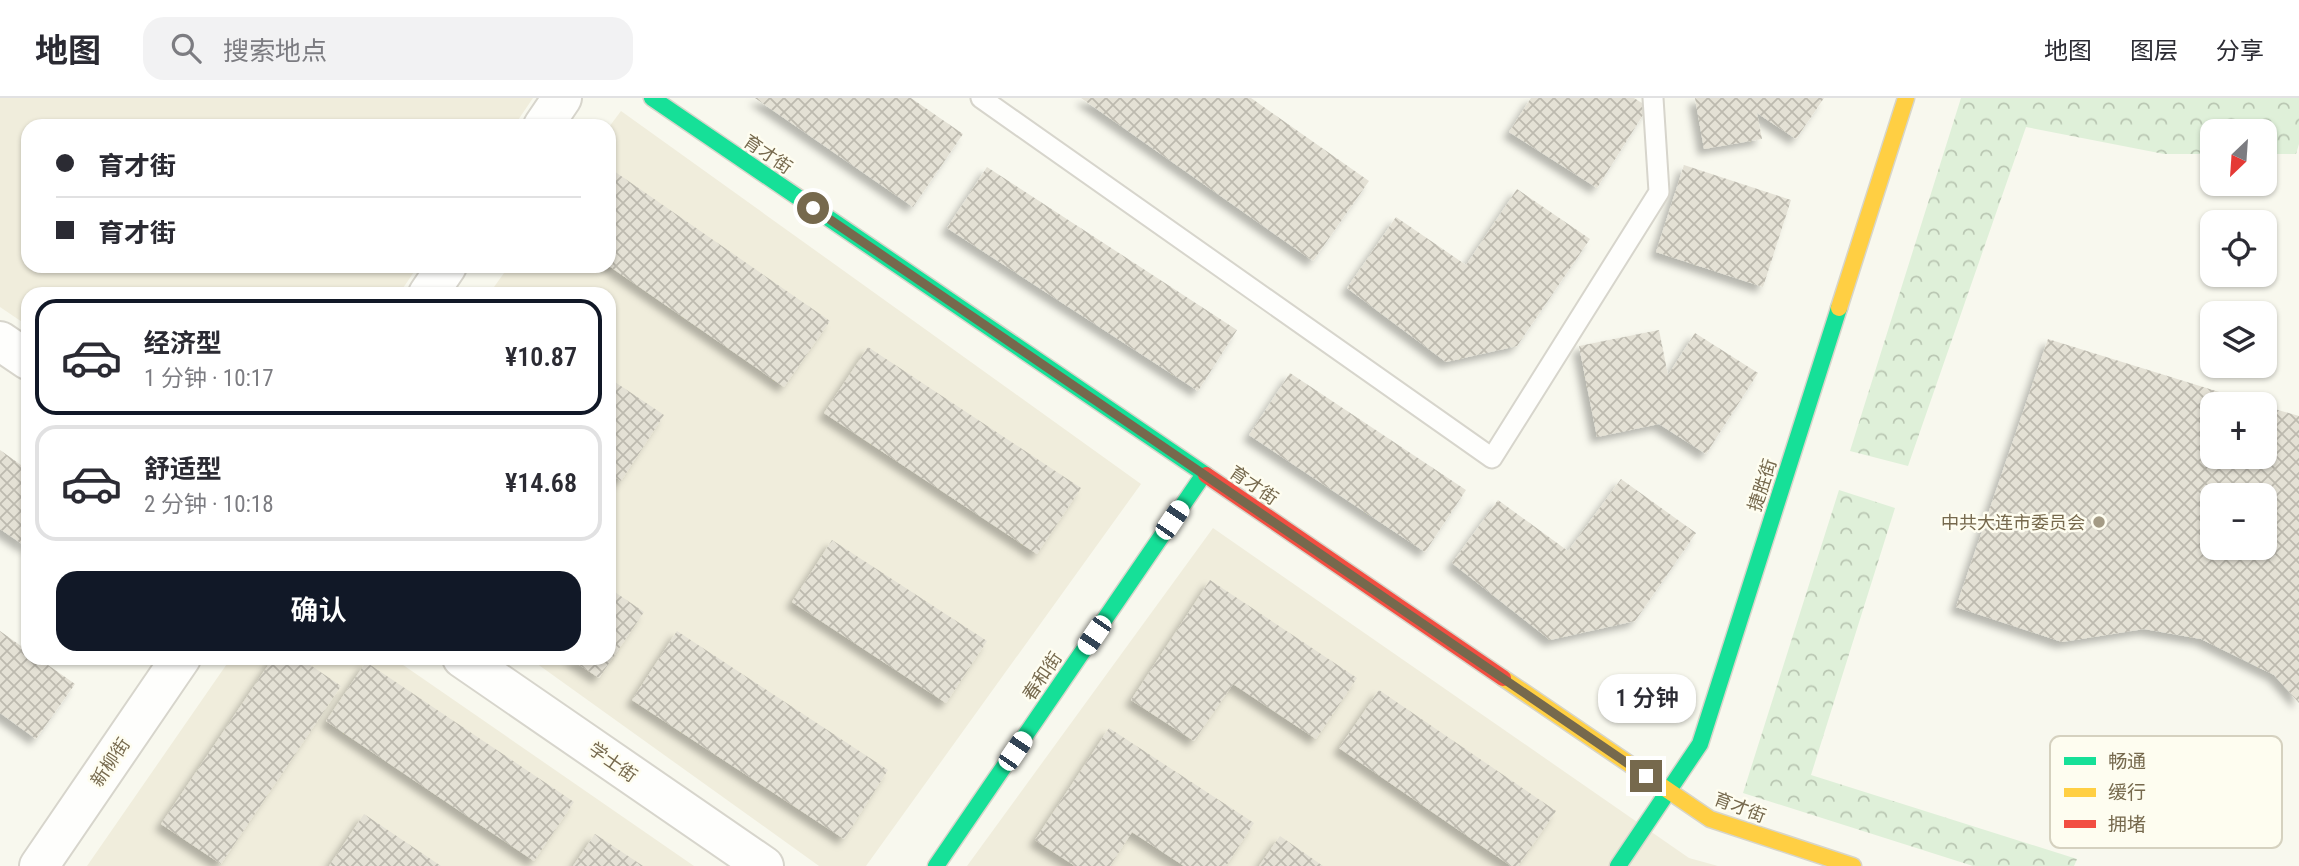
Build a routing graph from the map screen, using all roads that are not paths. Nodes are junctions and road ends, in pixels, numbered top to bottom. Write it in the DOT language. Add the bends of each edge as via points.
graph roads {
  1 [pos="562,98"];
  2 [pos="653,98"];
  3 [pos="981,98"];
  4 [pos="1653,98"];
  5 [pos="1906,98"];
  6 [pos="548,119"];
  7 [pos="0,341"];
  8 [pos="21,355"];
  9 [pos="1204,474"];
  10 [pos="176,665"];
  11 [pos="472,665"];
  12 [pos="1669,791"];
  13 [pos="39,866"];
  14 [pos="764,866"];
  15 [pos="936,866"];
  16 [pos="1618,866"];
  17 [pos="1853,866"];
  1 -- 6 [label="street"];
  2 -- 9 [label="street, 育才街"];
  3 -- 4 [label="lane" via="1492,458 1659,192"];
  5 -- 12 [label="street, 捷胜街" via="1700,744"];
  7 -- 8 [label="street"];
  9 -- 12 [label="street, 育才街"];
  9 -- 15 [label="street, 春和街"];
  10 -- 13 [label="street, 新柳街"];
  11 -- 14 [label="street, 学士街"];
  12 -- 16 [label="street, 捷胜街"];
  12 -- 17 [label="street, 育才街" via="1710,819"];
}
